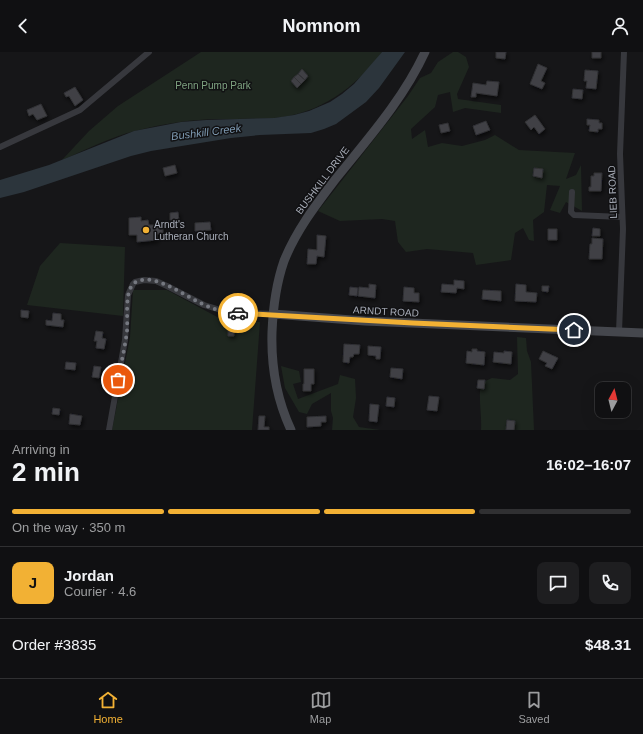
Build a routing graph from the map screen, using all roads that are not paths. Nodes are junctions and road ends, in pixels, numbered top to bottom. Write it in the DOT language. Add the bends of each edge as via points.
graph roads {
  1 [pos="149,52"];
  2 [pos="425,52"];
  3 [pos="624,52"];
  4 [pos="0,148"];
  5 [pos="572,192"];
  6 [pos="622,217"];
  7 [pos="273,314"];
  8 [pos="619,332"];
  9 [pos="643,333"];
  10 [pos="109,430"];
  11 [pos="291,430"];
  1 -- 4 [label="street" via="80,110"];
  2 -- 7 [label="main road, BUSHKILL DRIVE" via="397,99 299,230 281,270"];
  3 -- 6 [label="street, LIEB ROAD" via="620,154"];
  5 -- 6 [label="street" via="571,212 574,215"];
  6 -- 8 [label="street, LIEB ROAD"];
  7 -- 8 [label="main road, ARNDT ROAD"];
  7 -- 10 [label="street, ARNDT ROAD" via="227,312 204,305 159,282 136,282 128,295 125,340"];
  7 -- 11 [label="main road, BUSHKILL DRIVE" via="274,369 279,395"];
  8 -- 9 [label="main road, ARNDT ROAD"];
}
